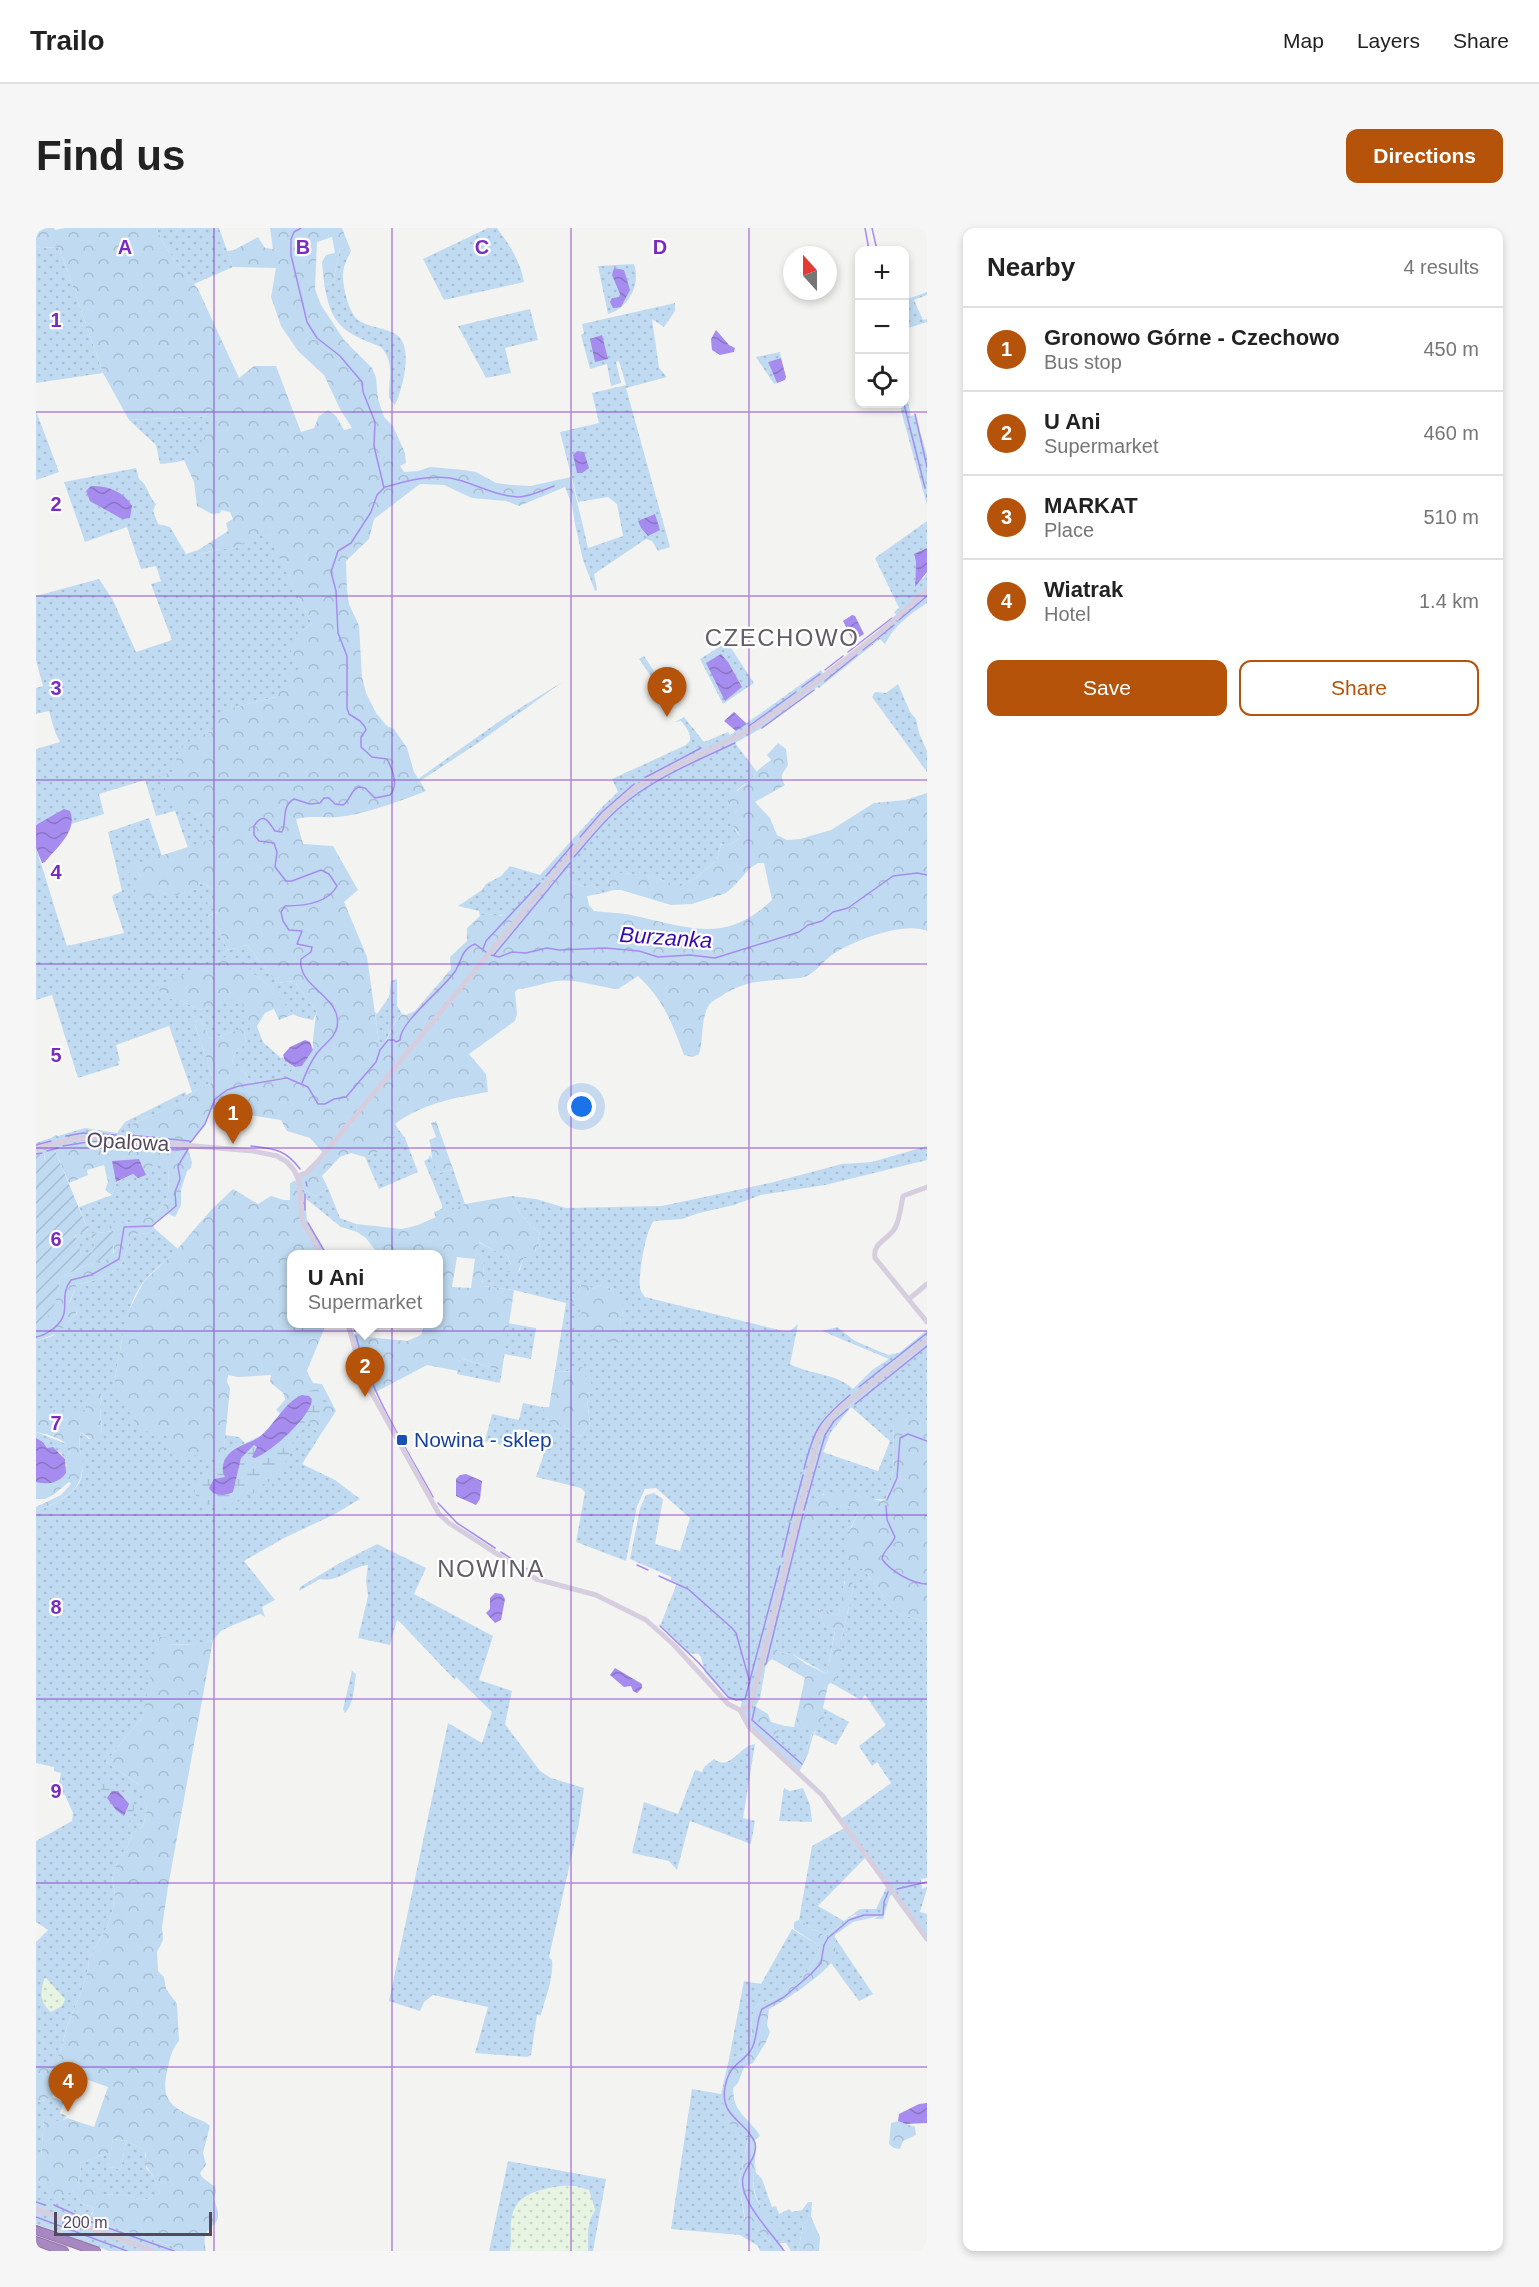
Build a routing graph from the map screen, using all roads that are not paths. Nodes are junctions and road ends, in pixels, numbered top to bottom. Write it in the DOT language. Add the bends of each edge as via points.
graph roads {
  1 [pos="927,590"];
  2 [pos="36,1149"];
  3 [pos="297,1176"];
  4 [pos="927,1187"];
  5 [pos="319,1250"];
  6 [pos="927,1284"];
  7 [pos="909,1299"];
  8 [pos="927,1322"];
  9 [pos="349,1328"];
  10 [pos="927,1340"];
  11 [pos="740,1710"];
  12 [pos="927,1939"];
  13 [pos="36,2209"];
  14 [pos="36,2230"];
  15 [pos="36,2241"];
  16 [pos="64,2251"];
  17 [pos="96,2251"];
  18 [pos="153,2251"];
  1 -- 3 [label="street" via="877,635 765,720 626,796 584,838 318,1161"];
  2 -- 3 [label="street, Opalowa" via="92,1137 273,1154 287,1162"];
  3 -- 5 [label="street" via="302,1220"];
  4 -- 7 [label="street" via="903,1196 894,1231 874,1252"];
  6 -- 7 [label="street"];
  7 -- 8 [label="street"];
  9 -- 11 [label="street" via="369,1388 439,1514 529,1575 596,1595 642,1618 666,1637 728,1704"];
  10 -- 11 [label="street" via="837,1411 821,1430 753,1700"];
  11 -- 12 [label="street" via="749,1727 828,1802"];
  13 -- 18 [label="street"];
  14 -- 17 [label="highway"];
  15 -- 16 [label="highway"];
}
